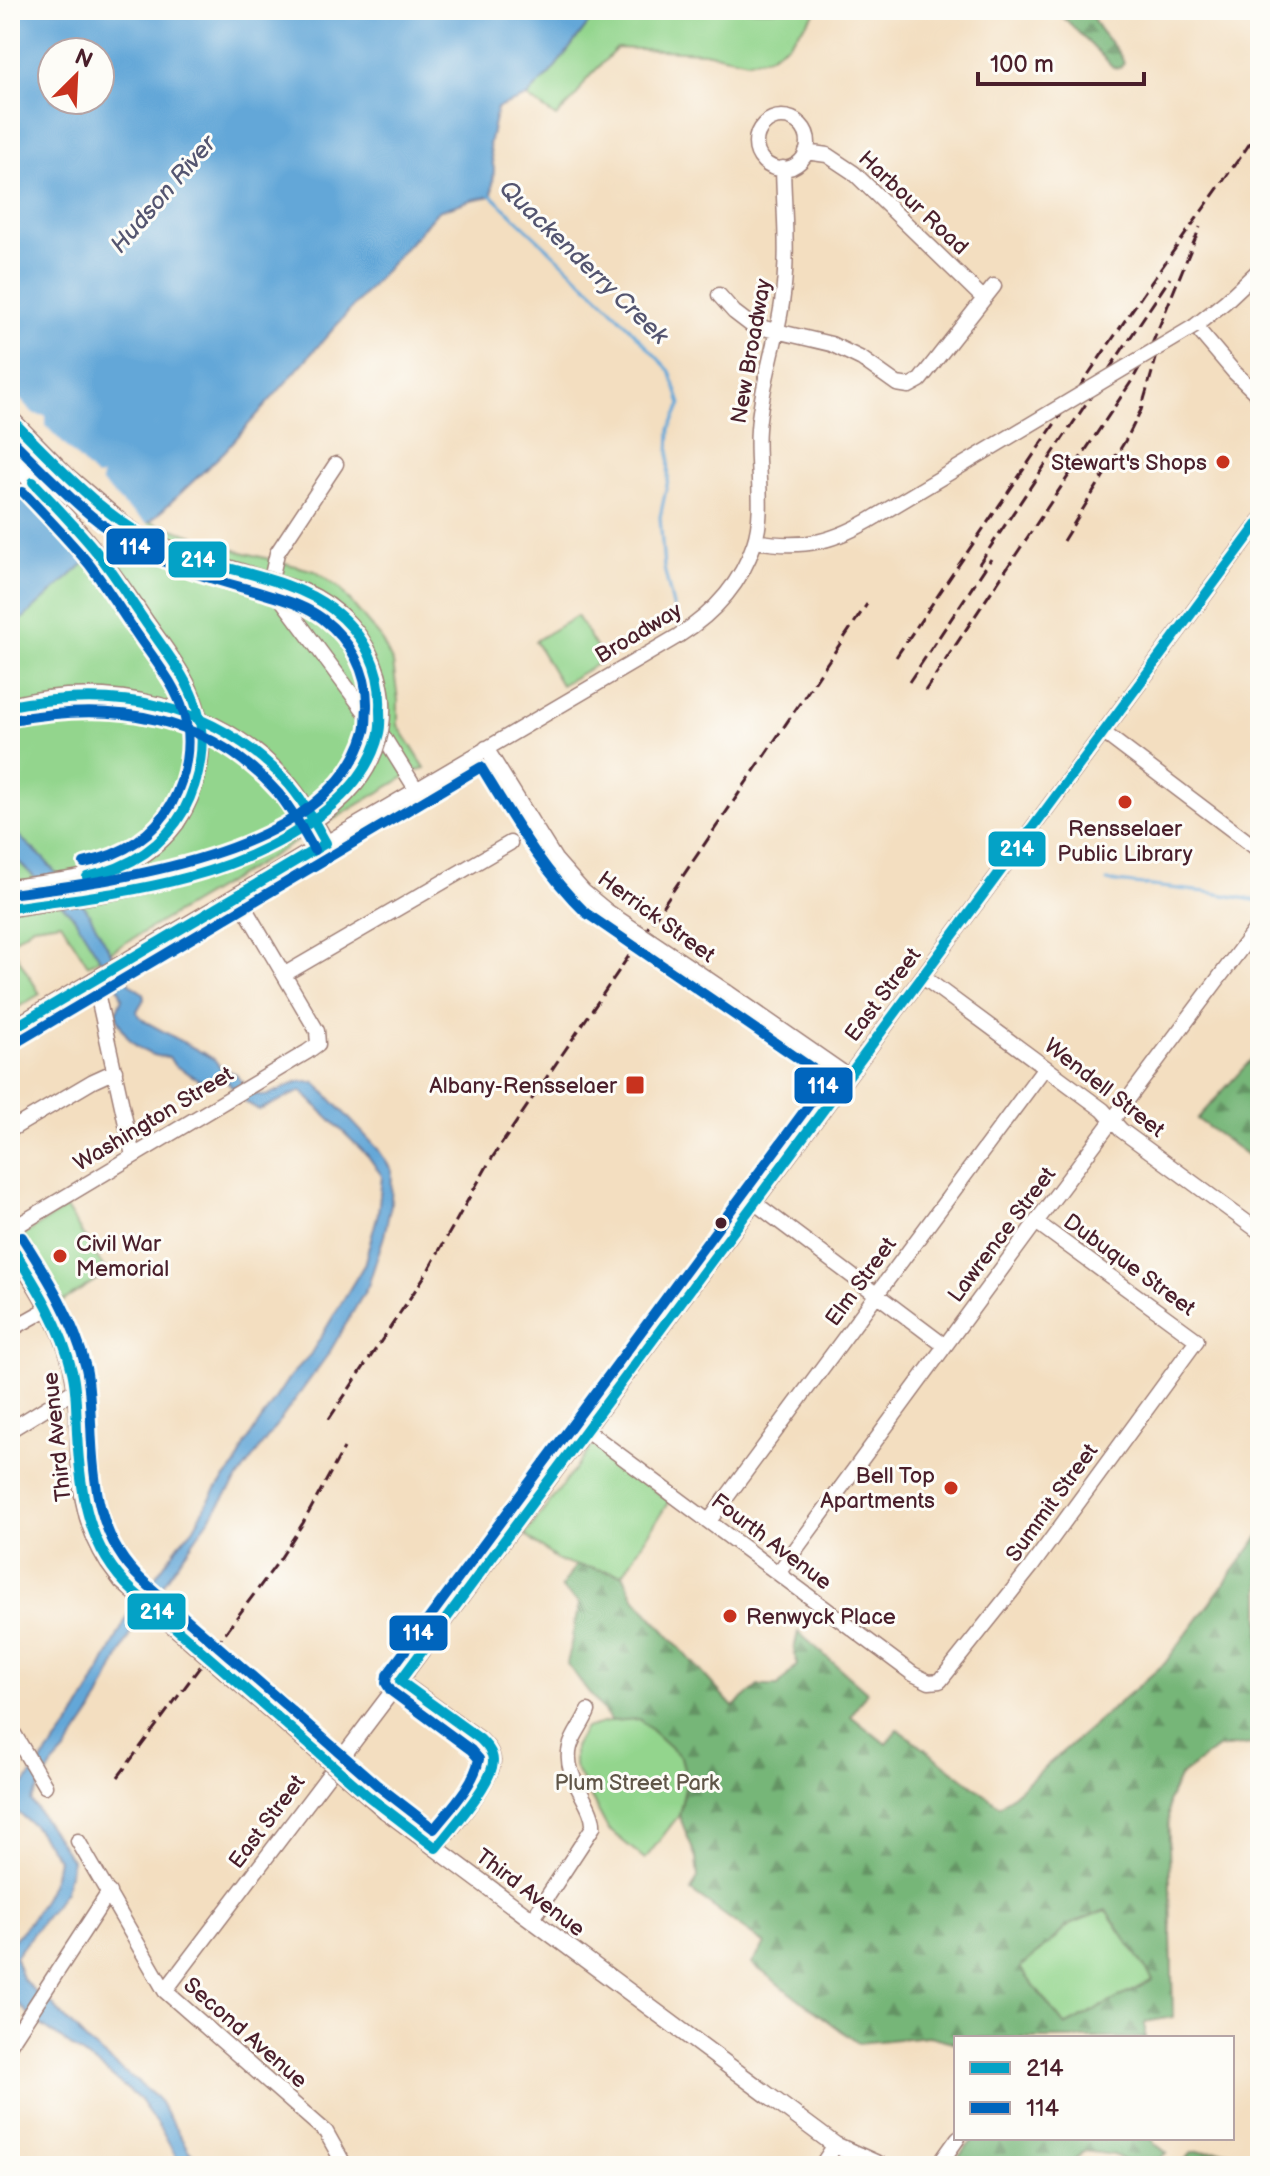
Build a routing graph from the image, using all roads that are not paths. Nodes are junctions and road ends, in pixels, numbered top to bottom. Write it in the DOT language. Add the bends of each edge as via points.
graph roads {
  1 [pos="806,152"];
  2 [pos="783,168"];
  3 [pos="1260,269"];
  4 [pos="994,286"];
  5 [pos="719,295"];
  6 [pos="984,299"];
  7 [pos="1195,326"];
  8 [pos="777,331"];
  9 [pos="1260,397"];
  10 [pos="10,418"];
  11 [pos="10,459"];
  12 [pos="336,464"];
  13 [pos="1260,521"];
  14 [pos="756,541"];
  15 [pos="10,706"];
  16 [pos="1104,733"];
  17 [pos="486,748"];
  18 [pos="416,789"];
  19 [pos="326,843"];
  20 [pos="510,843"];
  21 [pos="1260,851"];
  22 [pos="10,888"];
  23 [pos="237,895"];
  24 [pos="10,908"];
  25 [pos="1260,923"];
  26 [pos="285,974"];
  27 [pos="923,977"];
  28 [pos="95,979"];
  29 [pos="10,1030"];
  30 [pos="1045,1067"];
  31 [pos="115,1071"];
  32 [pos="848,1076"];
  33 [pos="1113,1122"];
  34 [pos="10,1130"];
  35 [pos="133,1156"];
  36 [pos="755,1203"];
  37 [pos="1036,1222"];
  38 [pos="10,1230"];
  39 [pos="1260,1232"];
  40 [pos="10,1244"];
  41 [pos="877,1295"];
  42 [pos="49,1308"];
  43 [pos="10,1330"];
  44 [pos="1197,1340"];
  45 [pos="945,1346"];
  46 [pos="75,1390"];
  47 [pos="10,1430"];
  48 [pos="586,1430"];
  49 [pos="709,1521"];
  50 [pos="779,1572"];
  51 [pos="400,1681"];
  52 [pos="935,1683"];
  53 [pos="588,1711"];
  54 [pos="10,1727"];
  55 [pos="45,1786"];
  56 [pos="78,1841"];
  57 [pos="436,1848"];
  58 [pos="109,1892"];
  59 [pos="532,1920"];
  60 [pos="165,1991"];
  61 [pos="10,2044"];
  62 [pos="957,2140"];
  63 [pos="835,2145"];
  64 [pos="345,2166"];
  65 [pos="821,2166"];
  66 [pos="882,2166"];
  67 [pos="938,2166"];
  1 -- 2 [label="street"];
  1 -- 2 [label="street" via="807,137 798,124 783,117 766,122 757,138 758,151 768,164"];
  1 -- 6 [label="street, Harbour Road" via="827,155 854,173"];
  2 -- 8 [label="street, New Broadway" via="787,256"];
  3 -- 7 [label="street"];
  4 -- 6 [label="street"];
  5 -- 8 [label="street" via="751,325"];
  6 -- 8 [label="street" via="920,380 909,386 897,384 839,347"];
  7 -- 9 [label="street"];
  7 -- 14 [label="street, bridge" via="849,532 786,545"];
  8 -- 14 [label="street, New Broadway" via="759,415"];
  10 -- 24 [label="main road, bridge" via="67,476 148,541 302,591 335,610 371,656 381,695 381,724 369,762 347,793 307,824 263,848 159,884"];
  11 -- 22 [label="main road, bridge" via="113,574 186,682 199,719 201,758 182,814 140,857 106,873"];
  12 -- 18 [label="street" via="277,553 270,584"];
  13 -- 16 [label="street, East Street"];
  14 -- 17 [label="street, Broadway" via="732,588 701,620"];
  15 -- 19 [label="main road" via="69,696 113,697 155,704 201,721 276,771"];
  16 -- 21 [label="street"];
  16 -- 27 [label="street, East Street"];
  17 -- 18 [label="street, Broadway"];
  17 -- 32 [label="street, Herrick Street, bridge" via="555,859 584,892"];
  18 -- 19 [label="street, Broadway"];
  19 -- 23 [label="main road, Broadway"];
  20 -- 26 [label="street"];
  23 -- 26 [label="street"];
  23 -- 28 [label="main road, Broadway"];
  25 -- 33 [label="street, Lawrence Street"];
  26 -- 35 [label="street, Washington Street" via="317,1031 318,1044"];
  27 -- 30 [label="street, Wendell Street"];
  27 -- 32 [label="street, East Street"];
  28 -- 29 [label="main road, Broadway"];
  28 -- 31 [label="street"];
  30 -- 33 [label="street, Wendell Street"];
  30 -- 41 [label="street, Elm Street"];
  31 -- 34 [label="street"];
  31 -- 35 [label="street"];
  32 -- 36 [label="street, East Street"];
  33 -- 37 [label="street, Lawrence Street"];
  33 -- 39 [label="street, Wendell Street"];
  35 -- 38 [label="street, Washington Street"];
  36 -- 41 [label="street"];
  36 -- 48 [label="street, East Street"];
  37 -- 44 [label="street, Dubuque Street"];
  37 -- 45 [label="street, Lawrence Street"];
  40 -- 42 [label="main road, Third Avenue"];
  41 -- 45 [label="street"];
  41 -- 49 [label="street, Elm Street"];
  42 -- 43 [label="street"];
  42 -- 46 [label="main road, Third Avenue" via="65,1344"];
  44 -- 52 [label="street, Summit Street" via="1031,1567"];
  45 -- 50 [label="street, Lawrence Street"];
  46 -- 47 [label="street"];
  46 -- 57 [label="main road, Third Avenue, bridge" via="83,1496 93,1533 122,1581 386,1811"];
  48 -- 49 [label="street, Fourth Avenue"];
  48 -- 51 [label="street, East Street"];
  49 -- 50 [label="street, Fourth Avenue"];
  50 -- 52 [label="street, Fourth Avenue" via="913,1674"];
  51 -- 57 [label="street" via="480,1739 493,1758 485,1784"];
  51 -- 60 [label="street, East Street"];
  53 -- 59 [label="street" via="570,1747 569,1761 593,1827"];
  54 -- 55 [label="street"];
  56 -- 58 [label="street, Second Avenue"];
  57 -- 59 [label="main road, Third Avenue"];
  58 -- 60 [label="street, Second Avenue"];
  58 -- 61 [label="street"];
  59 -- 63 [label="main road, Third Avenue"];
  60 -- 64 [label="street, Second Avenue" via="326,2132"];
  62 -- 67 [label="street"];
  63 -- 65 [label="street"];
  63 -- 66 [label="main road, Third Avenue"];
}
